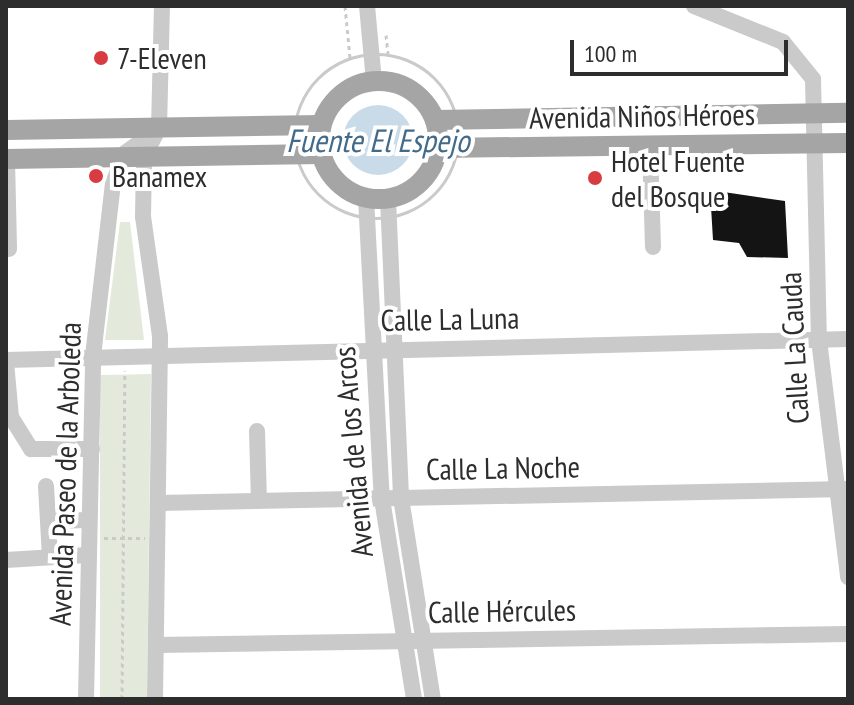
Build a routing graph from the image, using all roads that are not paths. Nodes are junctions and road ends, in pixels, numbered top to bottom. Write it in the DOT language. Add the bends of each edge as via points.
graph roads {
  1 [pos="162,6"];
  2 [pos="367,6"];
  3 [pos="694,6"];
  4 [pos="374,82"];
  5 [pos="848,113"];
  6 [pos="814,114"];
  7 [pos="435,120"];
  8 [pos="321,125"];
  9 [pos="159,128"];
  10 [pos="6,130"];
  11 [pos="848,143"];
  12 [pos="815,144"];
  13 [pos="650,146"];
  14 [pos="448,148"];
  15 [pos="321,154"];
  16 [pos="122,157"];
  17 [pos="144,157"];
  18 [pos="6,159"];
  19 [pos="367,208"];
  20 [pos="388,208"];
  21 [pos="653,247"];
  22 [pos="9,249"];
  23 [pos="848,339"];
  24 [pos="819,340"];
  25 [pos="390,348"];
  26 [pos="370,349"];
  27 [pos="160,353"];
  28 [pos="93,356"];
  29 [pos="6,361"];
  30 [pos="257,431"];
  31 [pos="92,449"];
  32 [pos="46,486"];
  33 [pos="840,490"];
  34 [pos="401,498"];
  35 [pos="382,499"];
  36 [pos="259,501"];
  37 [pos="158,503"];
  38 [pos="48,521"];
  39 [pos="89,529"];
  40 [pos="88,555"];
  41 [pos="50,557"];
  42 [pos="6,560"];
  43 [pos="848,577"];
  44 [pos="848,634"];
  45 [pos="402,641"];
  46 [pos="421,641"];
  47 [pos="156,645"];
  48 [pos="86,699"];
  49 [pos="155,699"];
  50 [pos="414,699"];
  51 [pos="433,699"];
  1 -- 9 [label="street"];
  2 -- 4 [label="street"];
  3 -- 6 [label="street, Calle La Cauda" via="792,48 813,79"];
  4 -- 7 [label="main road" via="417,95"];
  4 -- 8 [label="main road" via="344,93"];
  5 -- 6 [label="main road, Avenida Niños Héroes"];
  6 -- 7 [label="main road, Avenida Niños Héroes"];
  6 -- 12 [label="street, Calle La Cauda"];
  7 -- 14 [label="main road"];
  8 -- 9 [label="main road"];
  8 -- 15 [label="main road"];
  9 -- 10 [label="main road"];
  9 -- 16 [label="street"];
  9 -- 17 [label="street"];
  11 -- 12 [label="main road, Avenida Niños Héroes"];
  12 -- 13 [label="main road, Avenida Niños Héroes"];
  12 -- 24 [label="street, Calle La Cauda"];
  13 -- 14 [label="main road, Avenida Niños Héroes"];
  13 -- 21 [label="street"];
  14 -- 20 [label="main road" via="418,185"];
  15 -- 17 [label="main road"];
  15 -- 19 [label="main road" via="333,178"];
  16 -- 17 [label="main road"];
  16 -- 18 [label="main road"];
  16 -- 28 [label="street, Avenida Paseo de la Arboleda"];
  17 -- 27 [label="street" via="143,232"];
  18 -- 22 [label="street"];
  19 -- 20 [label="main road"];
  19 -- 26 [label="street, Avenida de los Arcos"];
  20 -- 25 [label="street, Avenida de los Arcos"];
  23 -- 24 [label="street, Calle La Luna"];
  24 -- 25 [label="street, Calle La Luna"];
  24 -- 33 [label="street, Calle La Cauda"];
  25 -- 26 [label="street, Calle La Luna"];
  25 -- 34 [label="street, Avenida de los Arcos"];
  26 -- 27 [label="street, Calle La Luna"];
  26 -- 35 [label="street, Avenida de los Arcos"];
  27 -- 28 [label="street, Calle La Luna"];
  27 -- 37 [label="street"];
  28 -- 29 [label="street, Calle La Luna"];
  28 -- 31 [label="street, Avenida Paseo de la Arboleda"];
  29 -- 31 [label="street" via="11,417 31,449"];
  30 -- 36 [label="street"];
  31 -- 39 [label="street, Avenida Paseo de la Arboleda"];
  32 -- 38 [label="street"];
  33 -- 34 [label="street, Calle La Noche"];
  33 -- 43 [label="street, Calle La Cauda"];
  34 -- 35 [label="street, Calle La Noche"];
  34 -- 46 [label="street, Avenida de los Arcos"];
  35 -- 36 [label="street, Calle La Noche"];
  35 -- 45 [label="street, Avenida de los Arcos"];
  36 -- 37 [label="street, Calle La Noche"];
  37 -- 47 [label="street"];
  38 -- 39 [label="street"];
  38 -- 41 [label="street"];
  39 -- 40 [label="street, Avenida Paseo de la Arboleda"];
  40 -- 41 [label="street"];
  40 -- 48 [label="street, Avenida Paseo de la Arboleda"];
  41 -- 42 [label="street"];
  44 -- 46 [label="street, Calle Hércules"];
  45 -- 46 [label="street, Calle Hércules"];
  45 -- 47 [label="street, Calle Hércules"];
  45 -- 50 [label="street, Avenida de los Arcos"];
  46 -- 51 [label="street, Avenida de los Arcos"];
  47 -- 49 [label="street"];
}
